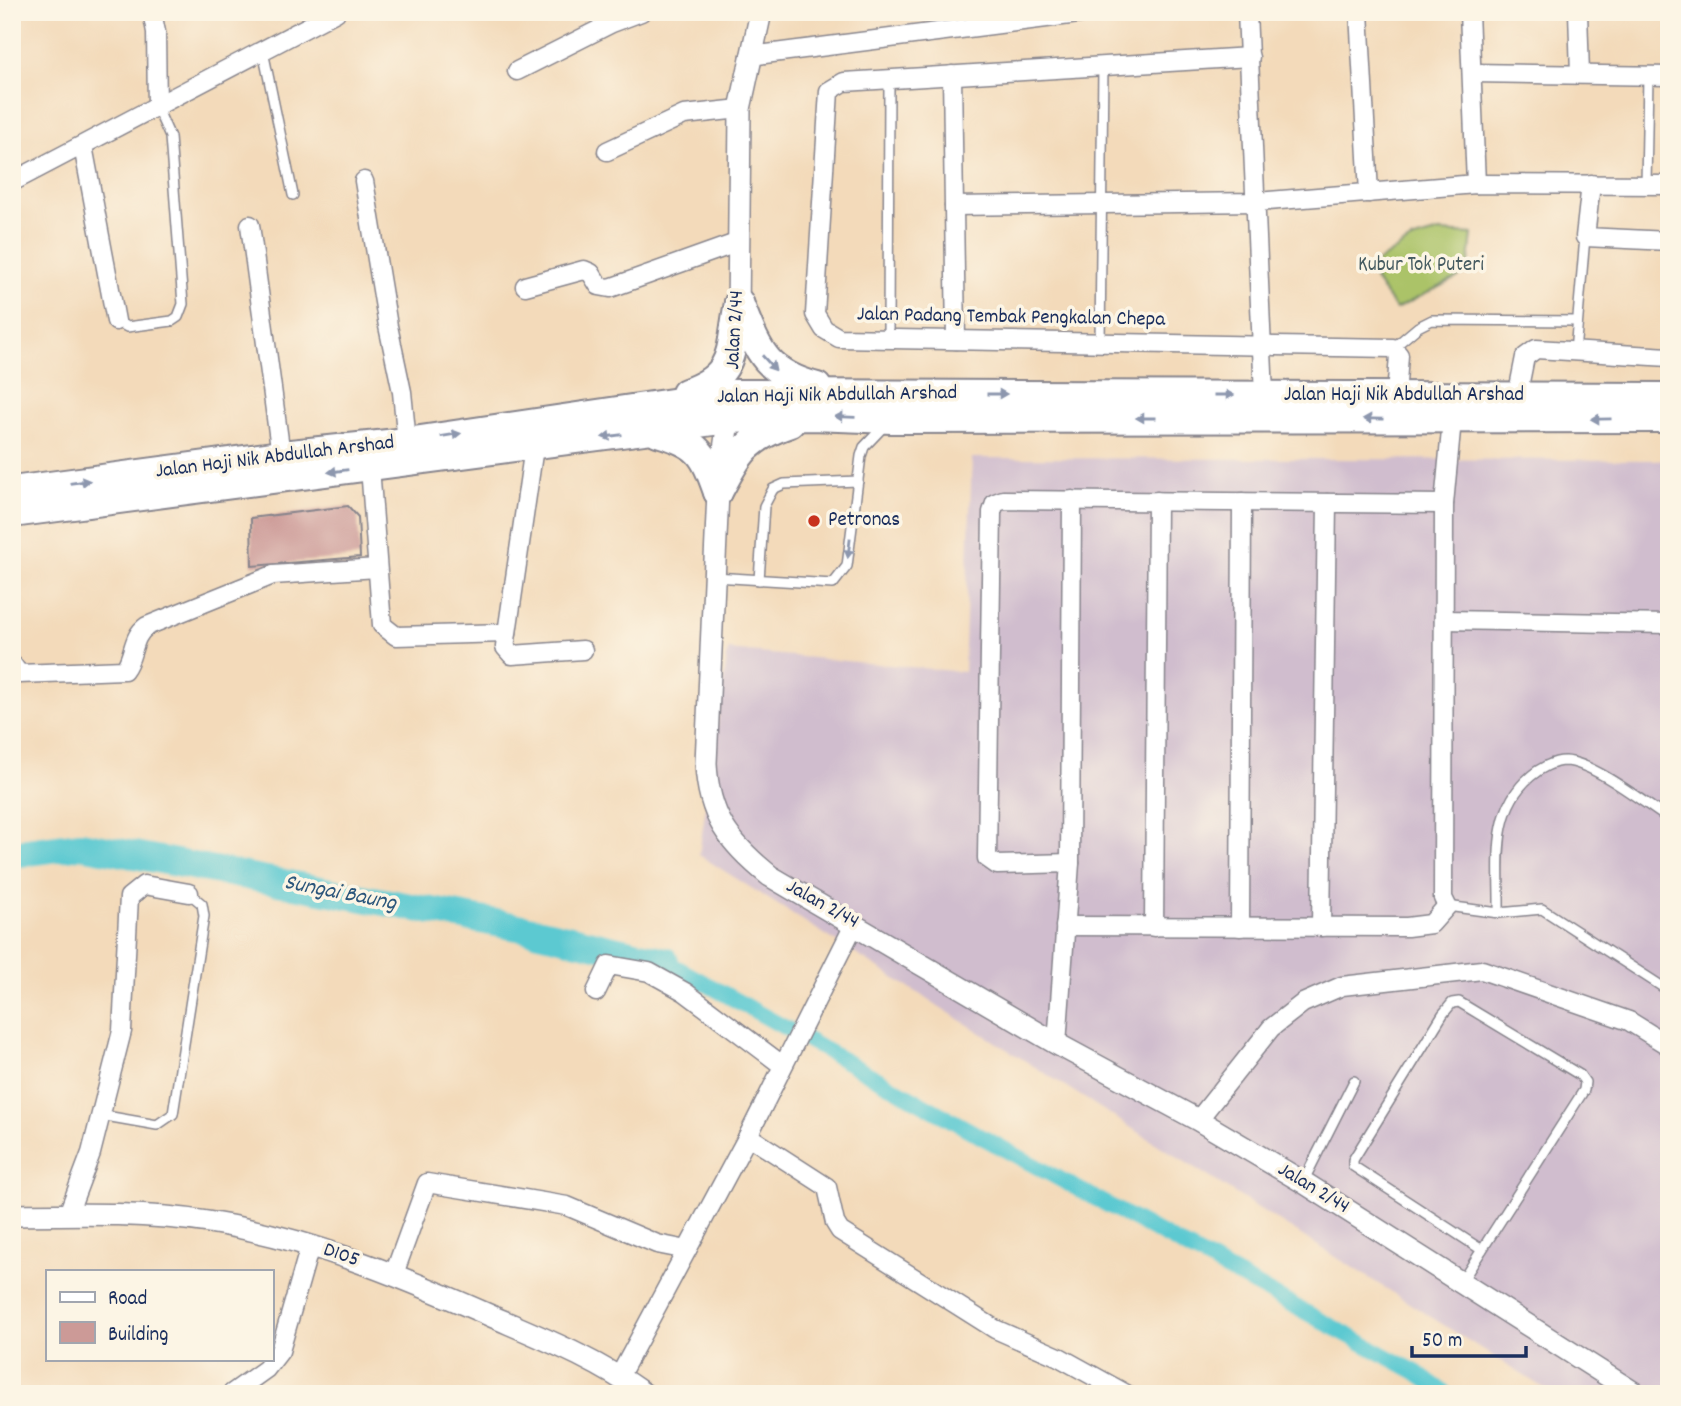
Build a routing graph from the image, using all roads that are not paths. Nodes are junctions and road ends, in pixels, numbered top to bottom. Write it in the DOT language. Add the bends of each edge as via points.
graph roads {
  1 [pos="152,12"];
  2 [pos="336,12"];
  3 [pos="641,12"];
  4 [pos="761,12"];
  5 [pos="1094,12"];
  6 [pos="1247,12"];
  7 [pos="1359,12"];
  8 [pos="1469,12"];
  9 [pos="1578,12"];
  10 [pos="263,51"];
  11 [pos="750,56"];
  12 [pos="1250,57"];
  13 [pos="1103,66"];
  14 [pos="517,71"];
  15 [pos="1472,73"];
  16 [pos="1580,74"];
  17 [pos="952,75"];
  18 [pos="1648,76"];
  19 [pos="1669,76"];
  20 [pos="889,79"];
  21 [pos="157,108"];
  22 [pos="740,109"];
  23 [pos="83,146"];
  24 [pos="607,151"];
  25 [pos="364,181"];
  26 [pos="12,182"];
  27 [pos="1476,184"];
  28 [pos="1591,184"];
  29 [pos="1646,185"];
  30 [pos="1669,185"];
  31 [pos="1369,193"];
  32 [pos="293,195"];
  33 [pos="1258,202"];
  34 [pos="1102,204"];
  35 [pos="954,206"];
  36 [pos="250,225"];
  37 [pos="1585,237"];
  38 [pos="1669,240"];
  39 [pos="739,242"];
  40 [pos="525,286"];
  41 [pos="739,303"];
  42 [pos="116,321"];
  43 [pos="1577,321"];
  44 [pos="888,339"];
  45 [pos="956,340"];
  46 [pos="1100,343"];
  47 [pos="1262,346"];
  48 [pos="1393,348"];
  49 [pos="1575,352"];
  50 [pos="1669,356"];
  51 [pos="843,394"];
  52 [pos="1264,395"];
  53 [pos="1396,397"];
  54 [pos="1517,397"];
  55 [pos="1669,397"];
  56 [pos="730,406"];
  57 [pos="812,416"];
  58 [pos="1669,418"];
  59 [pos="647,419"];
  60 [pos="892,419"];
  61 [pos="1452,420"];
  62 [pos="407,442"];
  63 [pos="534,447"];
  64 [pos="281,455"];
  65 [pos="370,467"];
  66 [pos="858,481"];
  67 [pos="12,491"];
  68 [pos="718,492"];
  69 [pos="1072,500"];
  70 [pos="1157,501"];
  71 [pos="1242,502"];
  72 [pos="1327,503"];
  73 [pos="1444,504"];
  74 [pos="12,513"];
  75 [pos="377,568"];
  76 [pos="714,578"];
  77 [pos="759,580"];
  78 [pos="1444,620"];
  79 [pos="1669,624"];
  80 [pos="507,634"];
  81 [pos="583,650"];
  82 [pos="12,664"];
  83 [pos="1669,819"];
  84 [pos="1070,863"];
  85 [pos="189,893"];
  86 [pos="1447,906"];
  87 [pos="1499,913"];
  88 [pos="855,923"];
  89 [pos="1065,926"];
  90 [pos="1154,927"];
  91 [pos="1240,927"];
  92 [pos="1321,927"];
  93 [pos="1669,991"];
  94 [pos="596,992"];
  95 [pos="1057,1044"];
  96 [pos="1669,1046"];
  97 [pos="782,1065"];
  98 [pos="1354,1081"];
  99 [pos="100,1115"];
  100 [pos="1198,1120"];
  101 [pos="748,1136"];
  102 [pos="1303,1182"];
  103 [pos="68,1214"];
  104 [pos="12,1215"];
  105 [pos="310,1245"];
  106 [pos="687,1250"];
  107 [pos="1482,1250"];
  108 [pos="394,1274"];
  109 [pos="1462,1281"];
  110 [pos="273,1360"];
  111 [pos="273,1360"];
  112 [pos="618,1377"];
  113 [pos="231,1394"];
  114 [pos="644,1394"];
  115 [pos="1126,1394"];
  116 [pos="1636,1394"];
  1 -- 21 [label="street"];
  2 -- 10 [label="street"];
  3 -- 14 [label="street"];
  4 -- 11 [label="street, Jalan 2/44"];
  5 -- 11 [label="street"];
  6 -- 12 [label="street"];
  7 -- 31 [label="street"];
  8 -- 15 [label="street"];
  9 -- 16 [label="street"];
  10 -- 21 [label="street"];
  10 -- 32 [label="lane"];
  11 -- 22 [label="street, Jalan 2/44"];
  12 -- 13 [label="street, Jalan Padang Tembak Pengkalan Chepa"];
  12 -- 33 [label="street"];
  13 -- 17 [label="street, Jalan Padang Tembak Pengkalan Chepa"];
  13 -- 34 [label="lane"];
  15 -- 16 [label="street"];
  15 -- 27 [label="street"];
  16 -- 18 [label="street"];
  17 -- 20 [label="street, Jalan Padang Tembak Pengkalan Chepa"];
  17 -- 35 [label="street"];
  18 -- 19 [label="street"];
  18 -- 29 [label="lane"];
  20 -- 44 [label="lane"];
  20 -- 44 [label="street, Jalan Padang Tembak Pengkalan Chepa" via="844,82 829,91 815,314 824,328 839,338"];
  21 -- 23 [label="street"];
  21 -- 42 [label="lane" via="170,137 183,304 172,321 127,327"];
  22 -- 24 [label="street" via="684,115"];
  22 -- 39 [label="street, Jalan 2/44"];
  23 -- 26 [label="street"];
  23 -- 42 [label="street"];
  25 -- 62 [label="street"];
  27 -- 28 [label="street"];
  27 -- 31 [label="street"];
  28 -- 29 [label="street"];
  28 -- 37 [label="street"];
  29 -- 30 [label="street"];
  31 -- 33 [label="street"];
  33 -- 34 [label="street"];
  33 -- 47 [label="street"];
  34 -- 35 [label="street"];
  34 -- 46 [label="lane"];
  35 -- 45 [label="street"];
  36 -- 64 [label="street"];
  37 -- 38 [label="street"];
  37 -- 43 [label="lane"];
  39 -- 40 [label="street" via="610,288 599,286 584,270"];
  39 -- 41 [label="street, Jalan 2/44"];
  41 -- 51 [label="main road, one-way" via="758,350 777,372"];
  41 -- 56 [label="street, Jalan 2/44"];
  41 -- 59 [label="main road" via="728,363 717,379"];
  43 -- 48 [label="lane" via="1432,320"];
  43 -- 49 [label="lane"];
  44 -- 45 [label="street, Jalan Padang Tembak Pengkalan Chepa"];
  45 -- 46 [label="street, Jalan Padang Tembak Pengkalan Chepa"];
  46 -- 47 [label="street, Jalan Padang Tembak Pengkalan Chepa"];
  47 -- 48 [label="street, Jalan Padang Tembak Pengkalan Chepa"];
  47 -- 52 [label="street"];
  48 -- 53 [label="street" via="1399,355"];
  49 -- 50 [label="street"];
  49 -- 54 [label="street" via="1530,352"];
  51 -- 52 [label="main road, Jalan Haji Nik Abdullah Arshad, one-way"];
  51 -- 56 [label="main road, Jalan Haji Nik Abdullah Arshad"];
  52 -- 53 [label="main road, Jalan Haji Nik Abdullah Arshad"];
  53 -- 54 [label="main road, Jalan Haji Nik Abdullah Arshad"];
  54 -- 55 [label="main road, Jalan Haji Nik Abdullah Arshad"];
  56 -- 57 [label="main road, Jalan Haji Nik Abdullah Arshad"];
  56 -- 59 [label="main road, Jalan Haji Nik Abdullah Arshad"];
  56 -- 68 [label="street, Jalan 2/44"];
  60 -- 57 [label="main road, Jalan Haji Nik Abdullah Arshad, one-way"];
  57 -- 68 [label="main road" via="759,434 736,458"];
  58 -- 61 [label="main road, Jalan Haji Nik Abdullah Arshad, one-way"];
  62 -- 59 [label="main road, Jalan Haji Nik Abdullah Arshad, one-way"];
  59 -- 63 [label="main road, Jalan Haji Nik Abdullah Arshad, one-way"];
  59 -- 68 [label="main road" via="693,444 707,460"];
  61 -- 60 [label="main road, Jalan Haji Nik Abdullah Arshad, one-way"];
  60 -- 66 [label="lane" via="864,447"];
  61 -- 73 [label="street"];
  62 -- 64 [label="main road, Jalan Haji Nik Abdullah Arshad"];
  63 -- 65 [label="main road, Jalan Haji Nik Abdullah Arshad"];
  63 -- 80 [label="street"];
  67 -- 64 [label="main road, Jalan Haji Nik Abdullah Arshad, one-way"];
  65 -- 74 [label="main road, Jalan Haji Nik Abdullah Arshad, one-way"];
  65 -- 75 [label="street"];
  66 -- 77 [label="lane" via="784,484 773,489 764,506"];
  66 -- 77 [label="lane, one-way" via="847,566 841,577 833,584"];
  68 -- 76 [label="street, Jalan 2/44"];
  69 -- 70 [label="street"];
  69 -- 84 [label="street"];
  69 -- 84 [label="street" via="1003,500 993,507 986,853 989,862 997,865"];
  70 -- 71 [label="street"];
  70 -- 90 [label="street"];
  71 -- 72 [label="street"];
  71 -- 91 [label="street"];
  72 -- 73 [label="street"];
  72 -- 92 [label="street"];
  73 -- 78 [label="street"];
  75 -- 80 [label="street" via="382,625 396,636"];
  75 -- 82 [label="street" via="273,575 147,626 139,632 124,670 19,674"];
  76 -- 77 [label="lane"];
  76 -- 88 [label="street, Jalan 2/44" via="706,763 710,802 720,825 752,861 770,876"];
  78 -- 79 [label="street"];
  78 -- 86 [label="street" via="1443,898"];
  80 -- 81 [label="street" via="505,647 512,654"];
  83 -- 87 [label="lane" via="1590,769 1564,761 1540,768 1522,783 1502,817"];
  84 -- 89 [label="street"];
  85 -- 99 [label="street" via="144,885 129,897 122,1031"];
  85 -- 99 [label="lane" via="202,904 204,916 173,1114 158,1125"];
  86 -- 87 [label="lane"];
  86 -- 92 [label="street" via="1424,926"];
  87 -- 93 [label="lane" via="1545,911"];
  88 -- 95 [label="street, Jalan 2/44"];
  88 -- 97 [label="street"];
  89 -- 90 [label="street"];
  89 -- 95 [label="street"];
  90 -- 91 [label="street"];
  91 -- 92 [label="street"];
  94 -- 97 [label="street" via="609,965 649,972 685,992"];
  95 -- 100 [label="street, Jalan 2/44"];
  96 -- 100 [label="street" via="1629,1021 1482,970 1342,986 1303,1003 1271,1028"];
  97 -- 101 [label="street"];
  98 -- 102 [label="lane"];
  99 -- 103 [label="street"];
  100 -- 102 [label="street, Jalan 2/44"];
  101 -- 106 [label="street"];
  101 -- 115 [label="street" via="827,1187 840,1231 995,1329"];
  102 -- 109 [label="street, Jalan 2/44"];
  103 -- 104 [label="street, D105"];
  103 -- 105 [label="street, D105" via="208,1222"];
  105 -- 108 [label="street, D105"];
  105 -- 111 [label="street" via="280,1350"];
  106 -- 108 [label="street" via="657,1244 566,1206 427,1182"];
  106 -- 112 [label="street"];
  107 -- 107 [label="lane" via="1585,1082 1580,1074 1459,1002 1443,1013 1353,1166"];
  107 -- 109 [label="lane"];
  108 -- 112 [label="street, D105" via="572,1351"];
  109 -- 116 [label="street, Jalan 2/44"];
  110 -- 113 [label="street"];
  112 -- 114 [label="street, D105"];
}
